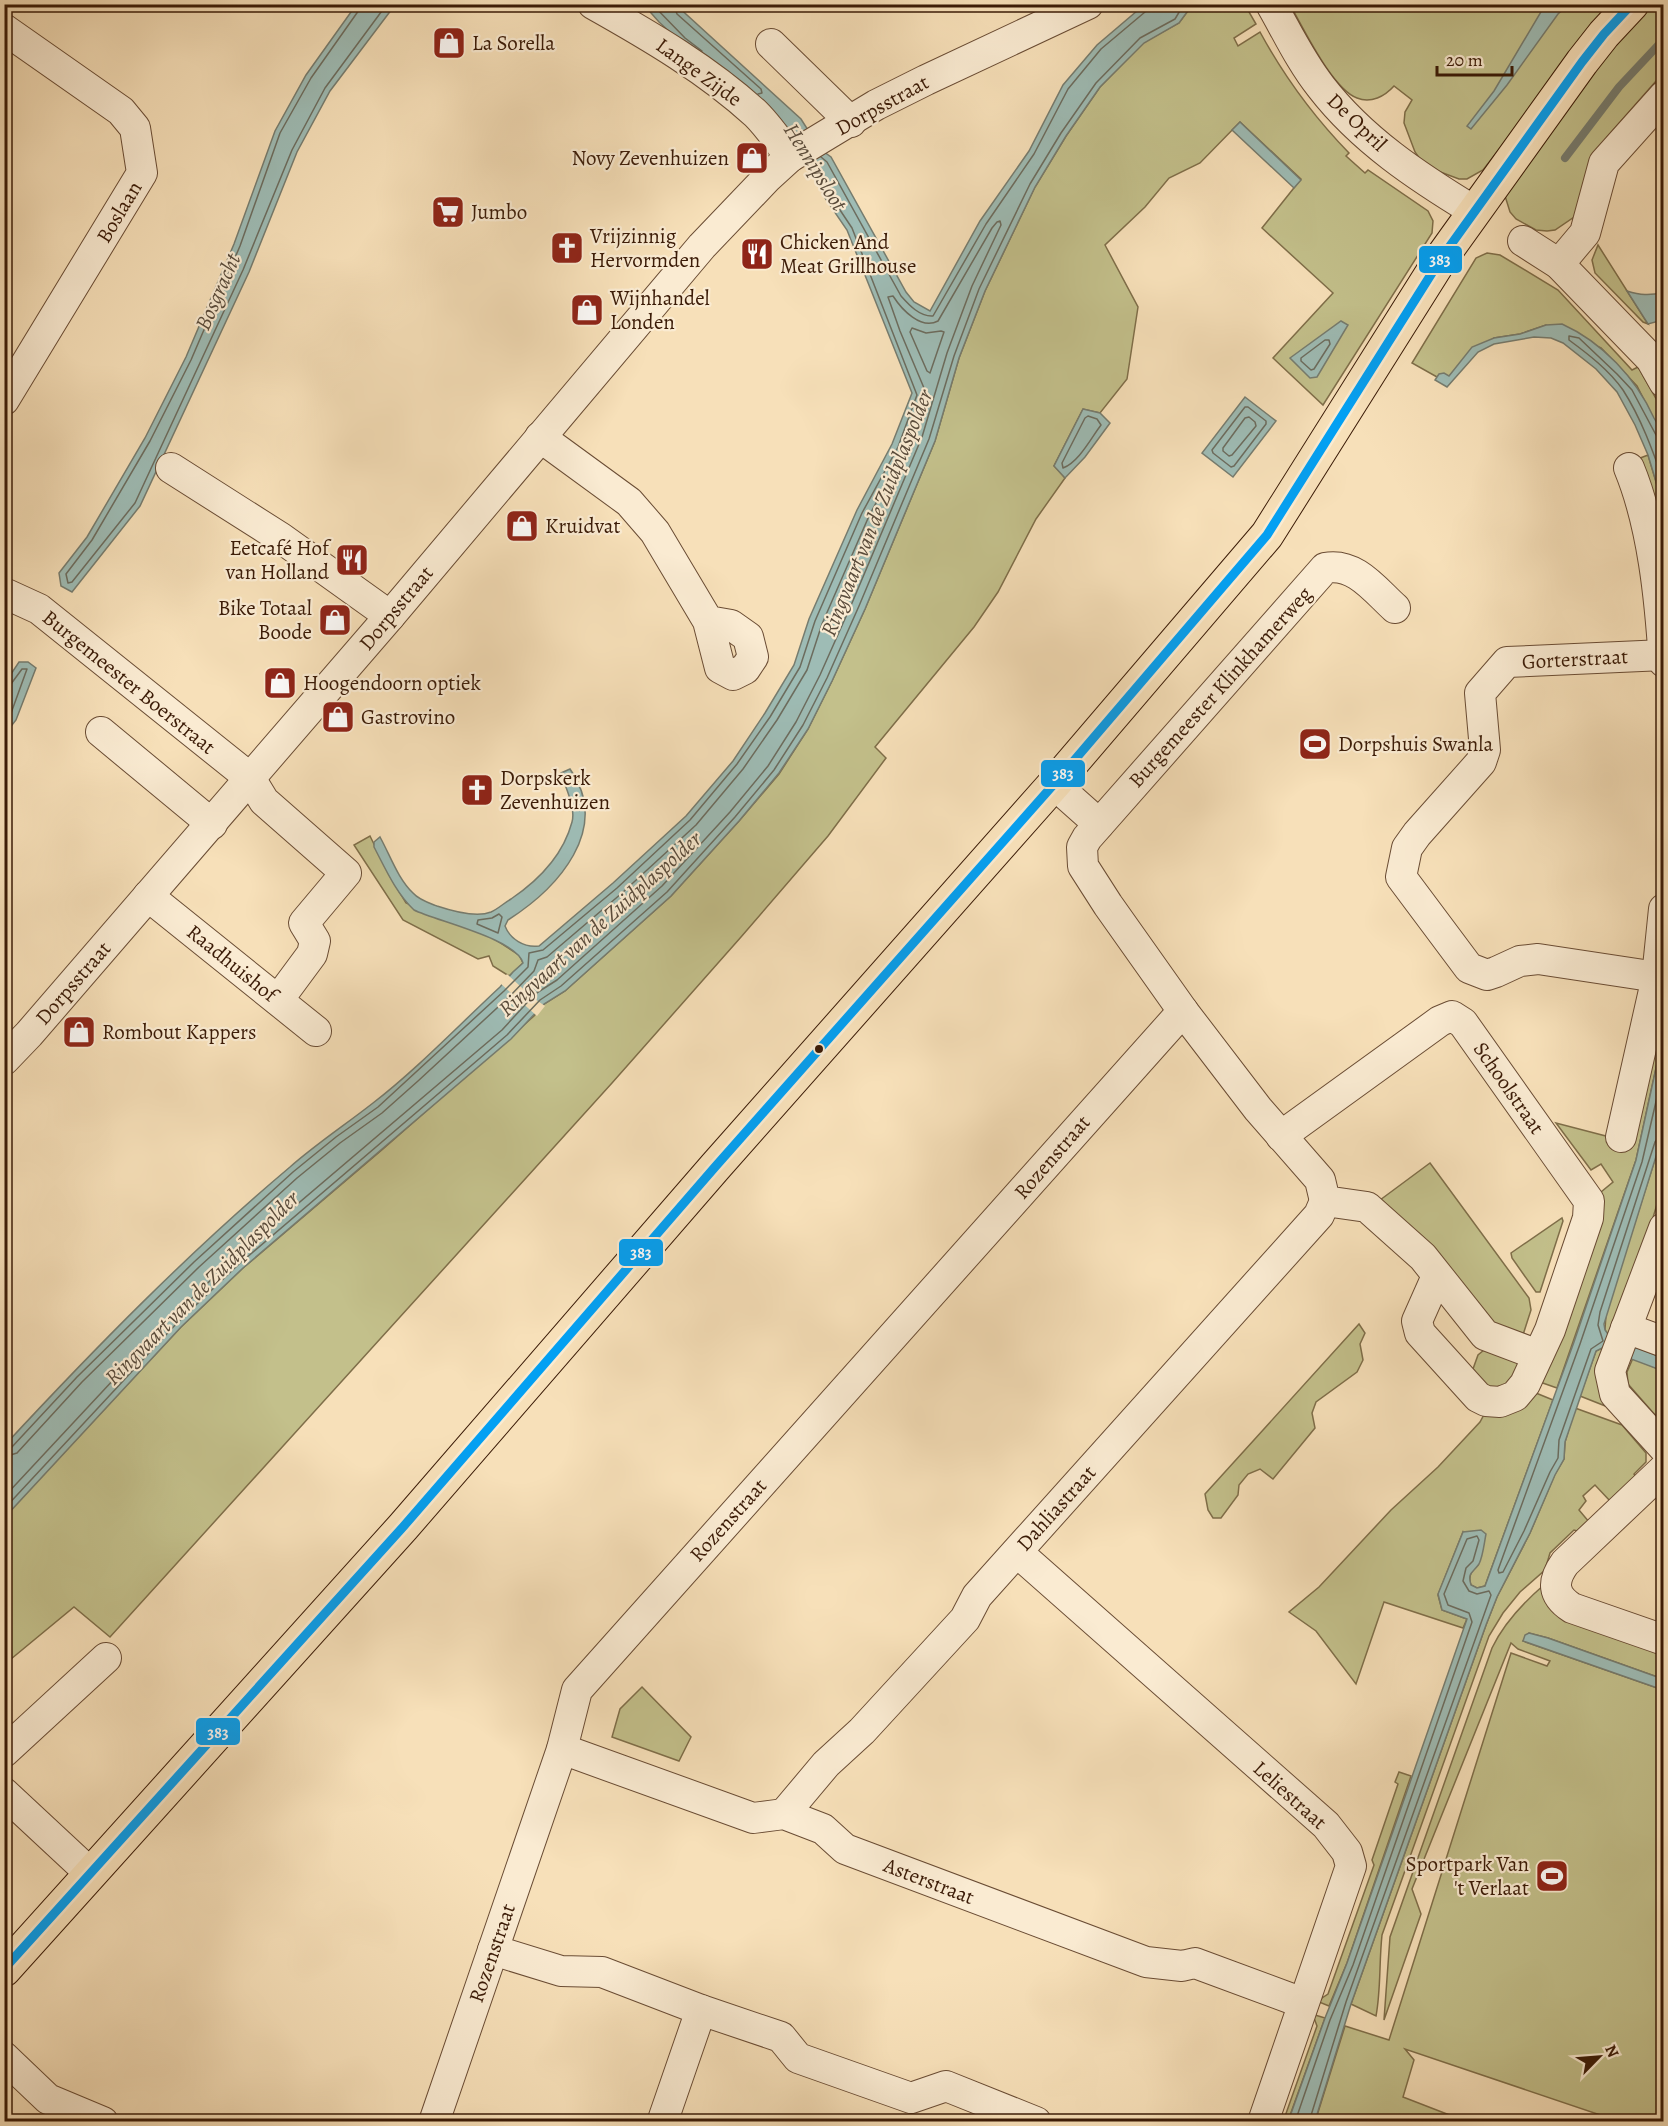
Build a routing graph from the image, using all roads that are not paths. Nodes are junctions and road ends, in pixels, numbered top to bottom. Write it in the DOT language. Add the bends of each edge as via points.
graph roads {
  1 [pos="593,4"];
  2 [pos="1088,4"];
  3 [pos="1271,4"];
  4 [pos="1632,4"];
  5 [pos="4,29"];
  6 [pos="771,44"];
  7 [pos="1664,96"];
  8 [pos="851,122"];
  9 [pos="790,157"];
  10 [pos="1474,211"];
  11 [pos="1523,241"];
  12 [pos="1559,264"];
  13 [pos="1659,364"];
  14 [pos="4,400"];
  15 [pos="540,437"];
  16 [pos="171,468"];
  17 [pos="1629,468"];
  18 [pos="4,593"];
  19 [pos="1395,608"];
  20 [pos="390,616"];
  21 [pos="708,621"];
  22 [pos="1663,655"];
  23 [pos="1664,662"];
  24 [pos="101,732"];
  25 [pos="250,778"];
  26 [pos="1054,784"];
  27 [pos="212,824"];
  28 [pos="1099,824"];
  29 [pos="148,896"];
  30 [pos="1664,909"];
  31 [pos="1657,977"];
  32 [pos="278,1000"];
  33 [pos="1183,1011"];
  34 [pos="316,1031"];
  35 [pos="4,1060"];
  36 [pos="1281,1136"];
  37 [pos="1621,1137"];
  38 [pos="1325,1201"];
  39 [pos="1664,1228"];
  40 [pos="1437,1276"];
  41 [pos="1626,1328"];
  42 [pos="1664,1342"];
  43 [pos="1538,1355"];
  44 [pos="1664,1448"];
  45 [pos="1664,1469"];
  46 [pos="1017,1552"];
  47 [pos="1664,1640"];
  48 [pos="106,1658"];
  49 [pos="562,1749"];
  50 [pos="4,1752"];
  51 [pos="4,1793"];
  52 [pos="784,1814"];
  53 [pos="91,1874"];
  54 [pos="493,1950"];
  55 [pos="4,1970"];
  56 [pos="1303,2003"];
  57 [pos="701,2010"];
  58 [pos="4,2057"];
  59 [pos="663,2120"];
  60 [pos="103,2121"];
  61 [pos="434,2121"];
  62 [pos="1034,2121"];
  63 [pos="1263,2121"];
  1 -- 9 [label="street, Lange Zijde" via="645,33 723,87 757,115"];
  2 -- 8 [label="street, Dorpsstraat" via="926,80"];
  3 -- 10 [label="street, De Opril" via="1306,66 1343,112 1368,137 1427,182"];
  4 -- 10 [label="main road" via="1582,62"];
  5 -- 14 [label="street, Boslaan" via="121,111 135,128 142,174"];
  6 -- 8 [label="street"];
  7 -- 12 [label="street" via="1604,163 1585,233"];
  8 -- 9 [label="street, Dorpsstraat"];
  9 -- 15 [label="street, Dorpsstraat" via="702,246"];
  10 -- 26 [label="main road" via="1267,535"];
  11 -- 12 [label="street"];
  12 -- 13 [label="street"];
  15 -- 20 [label="street, Dorpsstraat"];
  15 -- 21 [label="street" via="629,502 655,532"];
  16 -- 20 [label="street" via="281,538"];
  17 -- 22 [label="street" via="1645,517"];
  18 -- 25 [label="street, Burgemeester Boerstraat" via="39,609"];
  19 -- 28 [label="street, Burgemeester Klinkhamerweg" via="1353,570 1325,568"];
  20 -- 25 [label="street, Dorpsstraat"];
  22 -- 23 [label="street"];
  22 -- 31 [label="street, Gorterstraat" via="1508,663 1480,693 1485,750 1481,762 1407,848 1401,877 1470,968 1487,975 1520,961 1538,959"];
  24 -- 27 [label="street"];
  25 -- 27 [label="street, Dorpsstraat"];
  25 -- 32 [label="street" via="264,801 346,873 304,923 315,941 312,954"];
  26 -- 28 [label="street"];
  26 -- 53 [label="main road" via="403,1527"];
  27 -- 29 [label="street, Dorpsstraat"];
  28 -- 33 [label="street" via="1083,847 1083,866"];
  29 -- 32 [label="street, Raadhuishof"];
  29 -- 35 [label="street, Dorpsstraat"];
  30 -- 31 [label="street"];
  31 -- 37 [label="street"];
  32 -- 34 [label="street, Raadhuishof"];
  33 -- 36 [label="street"];
  33 -- 49 [label="street, Rozenstraat" via="577,1690"];
  36 -- 38 [label="street" via="1320,1180"];
  36 -- 43 [label="street, Schoolstraat" via="1440,1021 1452,1016 1463,1023 1589,1202 1583,1235"];
  38 -- 40 [label="street" via="1367,1207 1423,1257"];
  38 -- 46 [label="street, Dahliastraat" via="1319,1215"];
  39 -- 41 [label="street"];
  40 -- 43 [label="street" via="1485,1335"];
  40 -- 43 [label="street, Schoolstraat" via="1417,1321 1420,1333 1478,1397 1500,1402 1515,1396 1522,1390"];
  41 -- 42 [label="street"];
  41 -- 44 [label="street" via="1610,1371 1615,1394"];
  45 -- 47 [label="street" via="1556,1575 1558,1594 1572,1608"];
  46 -- 52 [label="street, Dahliastraat" via="977,1596 965,1619 862,1731 826,1764"];
  46 -- 56 [label="street, Leliestraat" via="1326,1825 1347,1852 1351,1866"];
  48 -- 50 [label="street"];
  49 -- 52 [label="street, Asterstraat" via="753,1818"];
  49 -- 54 [label="street, Rozenstraat"];
  51 -- 53 [label="street"];
  52 -- 56 [label="street, Asterstraat" via="823,1829 845,1849 1146,1962 1182,1966 1195,1963"];
  53 -- 55 [label="main road"];
  54 -- 57 [label="street" via="561,1971 602,1972"];
  54 -- 61 [label="street, Rozenstraat"];
  56 -- 63 [label="street, Leliestraat"];
  57 -- 59 [label="street"];
  57 -- 62 [label="street" via="781,2037 798,2058 911,2098 946,2086"];
  58 -- 60 [label="street" via="48,2099"];
}
